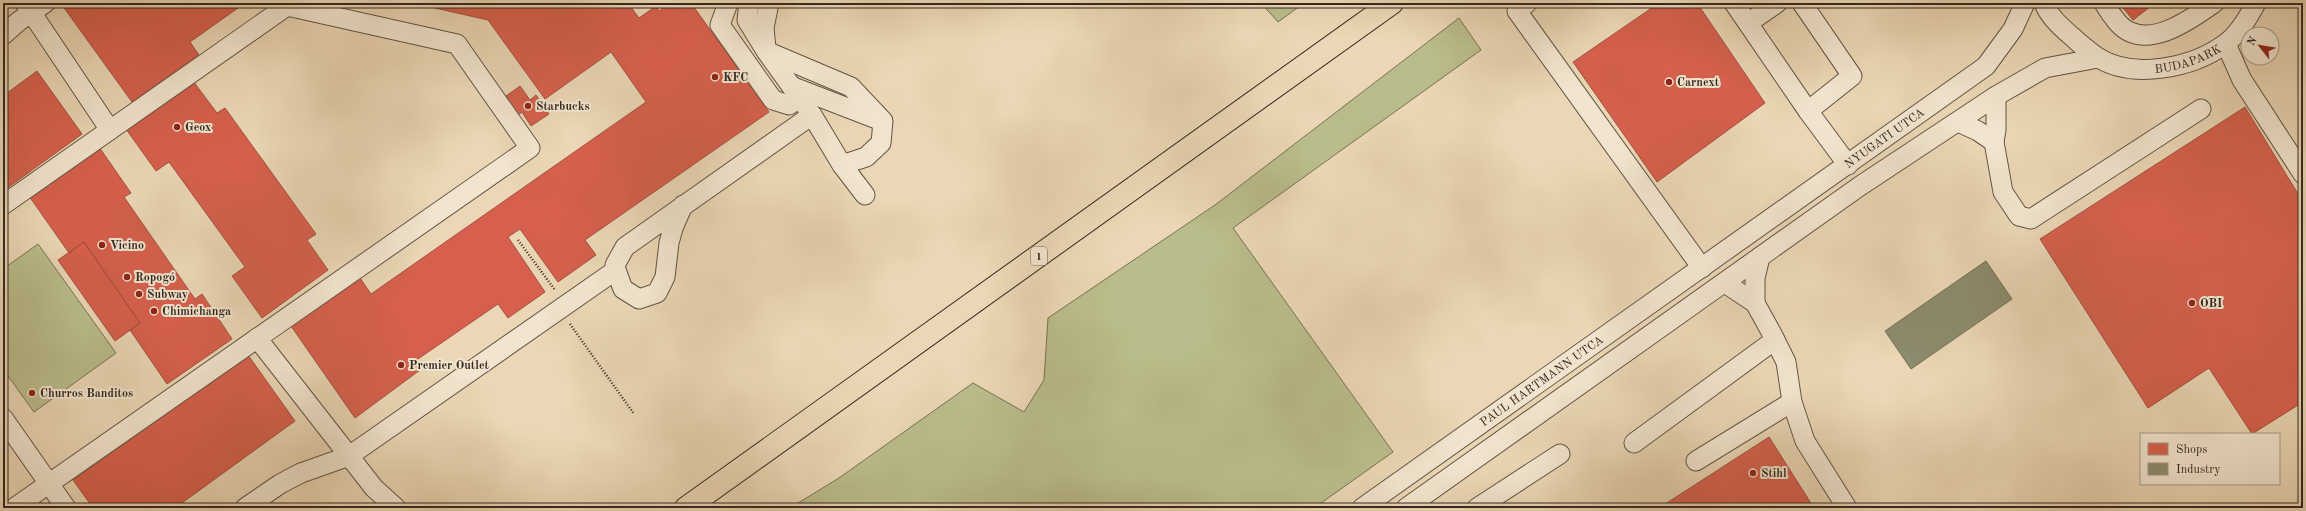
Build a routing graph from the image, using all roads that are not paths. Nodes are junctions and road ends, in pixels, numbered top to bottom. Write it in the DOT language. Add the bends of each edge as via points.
graph roads {
  1 [pos="728,3"];
  2 [pos="747,3"];
  3 [pos="1392,3"];
  4 [pos="1527,3"];
  5 [pos="1734,3"];
  6 [pos="1777,3"];
  7 [pos="1802,3"];
  8 [pos="2025,3"];
  9 [pos="2044,3"];
  10 [pos="2104,3"];
  11 [pos="2214,3"];
  12 [pos="2256,3"];
  13 [pos="768,5"];
  14 [pos="34,6"];
  15 [pos="1748,23"];
  16 [pos="3,35"];
  17 [pos="2226,44"];
  18 [pos="766,51"];
  19 [pos="2098,58"];
  20 [pos="796,92"];
  21 [pos="1996,96"];
  22 [pos="2201,109"];
  23 [pos="1808,111"];
  24 [pos="812,114"];
  25 [pos="883,121"];
  26 [pos="1958,122"];
  27 [pos="110,130"];
  28 [pos="1994,142"];
  29 [pos="842,165"];
  30 [pos="1848,165"];
  31 [pos="2303,174"];
  32 [pos="865,194"];
  33 [pos="3,205"];
  34 [pos="683,205"];
  35 [pos="1722,254"];
  36 [pos="1763,256"];
  37 [pos="1702,268"];
  38 [pos="616,270"];
  39 [pos="1725,283"];
  40 [pos="1755,303"];
  41 [pos="257,338"];
  42 [pos="1775,340"];
  43 [pos="1792,402"];
  44 [pos="3,418"];
  45 [pos="1634,443"];
  46 [pos="1560,454"];
  47 [pos="349,456"];
  48 [pos="1696,461"];
  49 [pos="49,484"];
  50 [pos="14,508"];
  51 [pos="66,508"];
  52 [pos="245,508"];
  53 [pos="396,508"];
  54 [pos="686,508"];
  55 [pos="1362,508"];
  56 [pos="1406,508"];
  57 [pos="1477,508"];
  58 [pos="1847,508"];
  1 -- 20 [label="street" via="720,25 773,100 789,105"];
  2 -- 13 [label="street"];
  2 -- 18 [label="street" via="747,20"];
  3 -- 54 [label="main road, 1"];
  4 -- 37 [label="street" via="1517,10"];
  5 -- 15 [label="street"];
  6 -- 15 [label="street"];
  7 -- 23 [label="street" via="1852,76"];
  8 -- 30 [label="street, NYUGATI UTCA" via="2013,29 1986,66"];
  9 -- 19 [label="street" via="2066,32"];
  10 -- 11 [label="street" via="2119,24 2136,34 2156,34 2188,21"];
  12 -- 17 [label="street, BUDAPARK" via="2248,19"];
  13 -- 18 [label="street" via="764,28"];
  14 -- 16 [label="street"];
  14 -- 27 [label="street"];
  15 -- 23 [label="street"];
  17 -- 19 [label="street, BUDAPARK" via="2197,61 2159,70 2127,67"];
  17 -- 31 [label="street" via="2242,80"];
  18 -- 20 [label="street"];
  18 -- 25 [label="street" via="851,87"];
  19 -- 21 [label="street, NYUGATI UTCA" via="2045,68"];
  20 -- 24 [label="street"];
  20 -- 25 [label="street"];
  21 -- 26 [label="street, NYUGATI UTCA"];
  21 -- 28 [label="street"];
  22 -- 28 [label="street" via="2031,219 2019,216 2003,192"];
  23 -- 30 [label="street"];
  24 -- 29 [label="street"];
  24 -- 34 [label="street"];
  25 -- 29 [label="street" via="881,143 866,157"];
  26 -- 28 [label="street"];
  26 -- 36 [label="street, NYUGATI UTCA" via="1860,186"];
  27 -- 33 [label="street"];
  27 -- 41 [label="street" via="287,6 457,44 530,148"];
  29 -- 32 [label="street"];
  30 -- 35 [label="street, NYUGATI UTCA"];
  34 -- 38 [label="street" via="625,246 615,265"];
  34 -- 38 [label="street" via="673,228 665,277 657,293 639,299 623,289"];
  35 -- 37 [label="street, PAUL HARTMANN UTCA"];
  36 -- 39 [label="street"];
  36 -- 40 [label="street" via="1755,278"];
  37 -- 55 [label="street, PAUL HARTMANN UTCA"];
  38 -- 47 [label="street"];
  39 -- 40 [label="street"];
  39 -- 56 [label="street"];
  40 -- 42 [label="street"];
  41 -- 47 [label="street"];
  41 -- 49 [label="street"];
  42 -- 43 [label="street" via="1786,362"];
  42 -- 45 [label="street"];
  43 -- 48 [label="street"];
  43 -- 58 [label="street" via="1805,441"];
  44 -- 49 [label="street"];
  46 -- 57 [label="street"];
  47 -- 52 [label="street" via="301,473"];
  47 -- 53 [label="street" via="374,488"];
  49 -- 50 [label="street"];
  49 -- 51 [label="street"];
}
